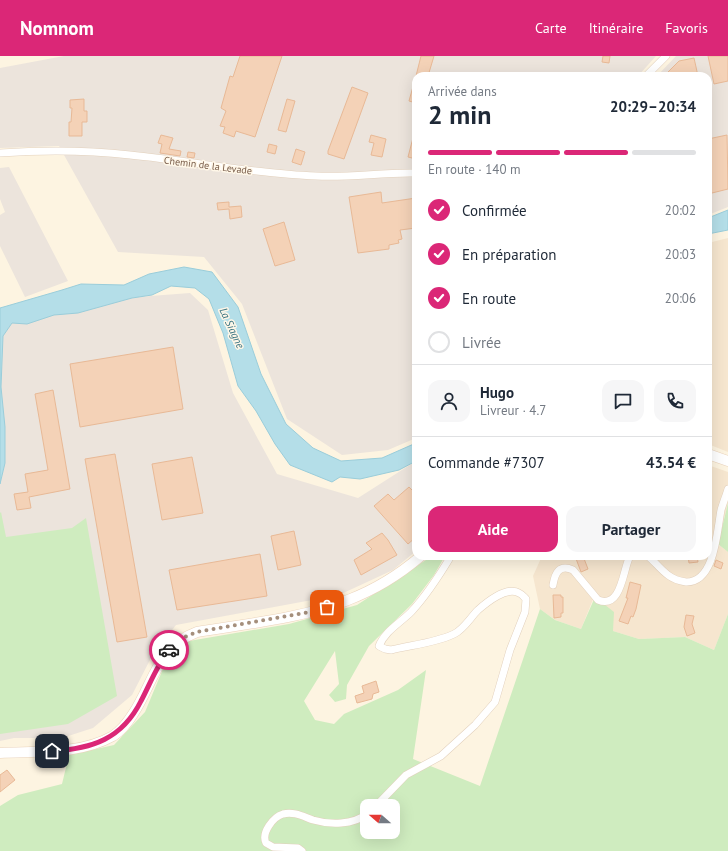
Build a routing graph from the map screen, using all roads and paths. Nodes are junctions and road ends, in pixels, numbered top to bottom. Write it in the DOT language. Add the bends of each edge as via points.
graph roads {
  1 [pos="666,56"];
  2 [pos="650,72"];
  3 [pos="0,153"];
  4 [pos="412,173"];
  5 [pos="712,455"];
  6 [pos="728,461"];
  7 [pos="728,489"];
  8 [pos="712,558"];
  9 [pos="416,560"];
  10 [pos="449,560"];
  11 [pos="629,560"];
  12 [pos="652,560"];
  13 [pos="711,560"];
  14 [pos="553,585"];
  15 [pos="0,753"];
  16 [pos="383,799"];
  17 [pos="360,817"];
  18 [pos="302,851"];
  1 -- 2 [label="street"];
  3 -- 4 [label="street, Chemin de la Levade" via="84,151 250,171 316,176"];
  5 -- 6 [label="main road"];
  7 -- 8 [label="street"];
  9 -- 15 [label="main road" via="370,591 348,600 305,613 197,632 185,637 160,661 140,703 126,725 103,741 80,748"];
  10 -- 16 [label="street" via="431,589 410,613 382,638 379,646 390,650 455,634 497,596 512,591 520,593 526,599 525,612 510,650 495,702 475,725 441,756 406,775"];
  11 -- 14 [label="street" via="617,594 607,602 598,600 569,568 558,571"];
  12 -- 13 [label="street" via="676,580 691,582 705,572"];
  17 -- 18 [label="street" via="332,824 297,814 283,814 272,822 264,835 266,843 274,847 298,848"];
}
